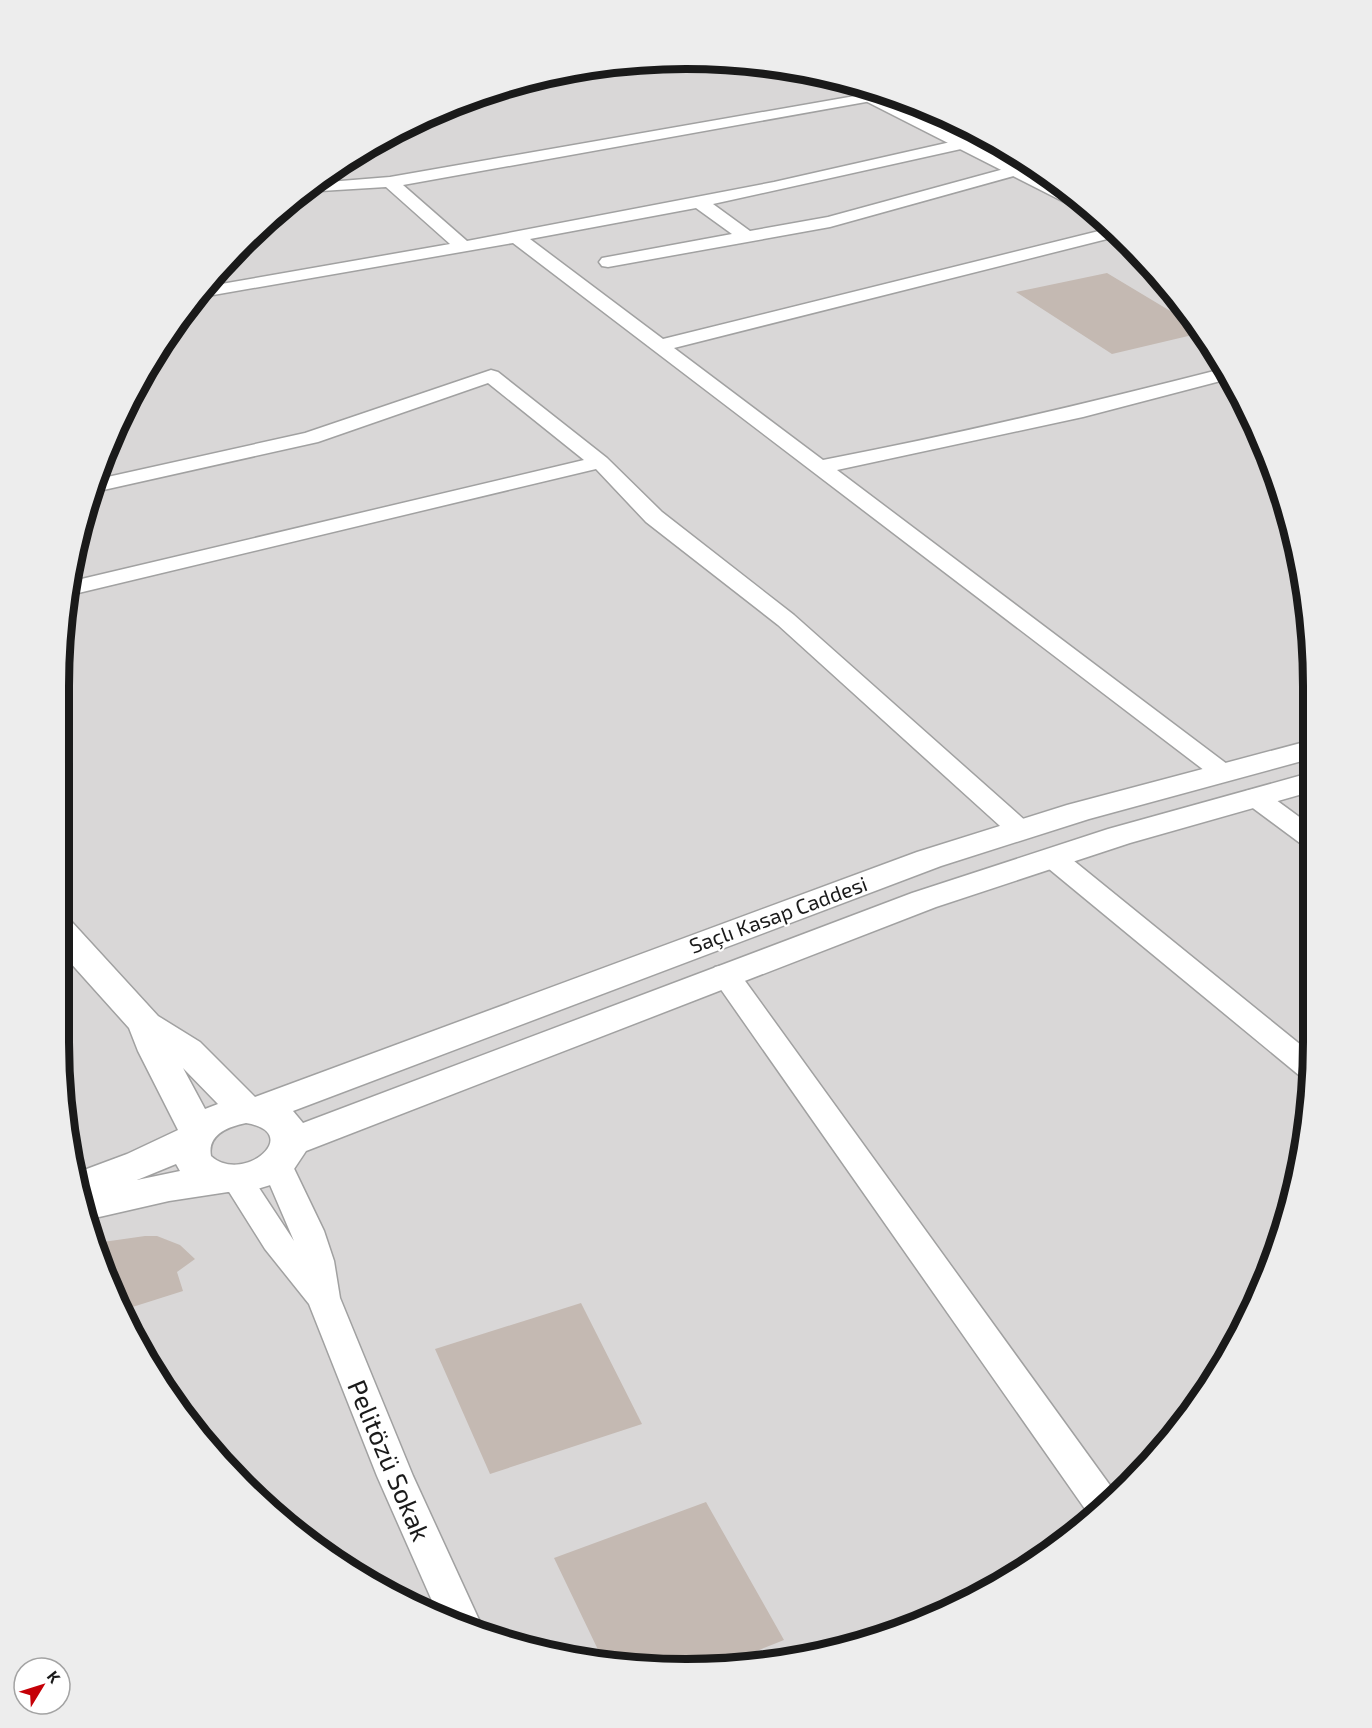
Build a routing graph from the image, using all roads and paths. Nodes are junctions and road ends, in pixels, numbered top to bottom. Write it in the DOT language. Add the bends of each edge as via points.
graph roads {
  1 [pos="870,97"];
  2 [pos="880,101"];
  3 [pos="968,141"];
  4 [pos="1015,171"];
  5 [pos="390,182"];
  6 [pos="324,187"];
  7 [pos="1049,187"];
  8 [pos="699,202"];
  9 [pos="1106,234"];
  10 [pos="515,237"];
  11 [pos="748,238"];
  12 [pos="463,246"];
  13 [pos="608,262"];
  14 [pos="213,291"];
  15 [pos="659,346"];
  16 [pos="1219,376"];
  17 [pos="600,462"];
  18 [pos="819,467"];
  19 [pos="103,484"];
  20 [pos="77,586"];
  21 [pos="1303,751"];
  22 [pos="1222,772"];
  23 [pos="1303,785"];
  24 [pos="1255,797"];
  25 [pos="1019,829"];
  26 [pos="1303,833"];
  27 [pos="1053,858"];
  28 [pos="69,940"];
  29 [pos="725,974"];
  30 [pos="145,1024"];
  31 [pos="1302,1063"];
  32 [pos="250,1111"];
  33 [pos="196,1135"];
  34 [pos="284,1153"];
  35 [pos="231,1179"];
  36 [pos="86,1184"];
  37 [pos="91,1205"];
  38 [pos="323,1298"];
  39 [pos="1099,1500"];
  40 [pos="458,1615"];
  1 -- 5 [label="street"];
  2 -- 3 [label="street"];
  3 -- 4 [label="street"];
  3 -- 8 [label="street" via="879,165"];
  4 -- 7 [label="street"];
  4 -- 11 [label="street" via="830,222"];
  5 -- 6 [label="street"];
  5 -- 12 [label="street"];
  8 -- 10 [label="street"];
  8 -- 11 [label="street"];
  9 -- 15 [label="street"];
  10 -- 12 [label="street"];
  10 -- 15 [label="street"];
  11 -- 13 [label="street"];
  12 -- 14 [label="street"];
  15 -- 18 [label="street"];
  16 -- 18 [label="street" via="1061,416"];
  17 -- 19 [label="street" via="491,376 311,438"];
  17 -- 20 [label="street"];
  17 -- 25 [label="street" via="654,518 786,621"];
  18 -- 22 [label="street"];
  21 -- 22 [label="street, Saçlı Kasap Caddesi"];
  22 -- 25 [label="street, Saçlı Kasap Caddesi"];
  23 -- 24 [label="street, Saçlı Kasap Caddesi"];
  24 -- 26 [label="street"];
  24 -- 27 [label="street, Saçlı Kasap Caddesi"];
  25 -- 32 [label="street, Saçlı Kasap Caddesi" via="869,880"];
  27 -- 29 [label="street, Saçlı Kasap Caddesi" via="924,900"];
  27 -- 31 [label="street"];
  28 -- 30 [label="street"];
  29 -- 34 [label="street, Saçlı Kasap Caddesi"];
  29 -- 39 [label="street"];
  30 -- 32 [label="street" via="191,1053"];
  30 -- 33 [label="street"];
  32 -- 33 [label="street" via="224,1114"];
  32 -- 34 [label="street" via="282,1121 290,1134"];
  33 -- 35 [label="street" via="191,1154 198,1168 214,1177"];
  33 -- 36 [label="street" via="141,1164"];
  34 -- 35 [label="street" via="259,1175"];
  34 -- 38 [label="street, Pelitözü Sokak" via="317,1261"];
  35 -- 37 [label="street" via="169,1187"];
  35 -- 38 [label="street, Pelitözü Sokak" via="296,1269"];
  38 -- 40 [label="street, Pelitözü Sokak" via="395,1476"];
}
